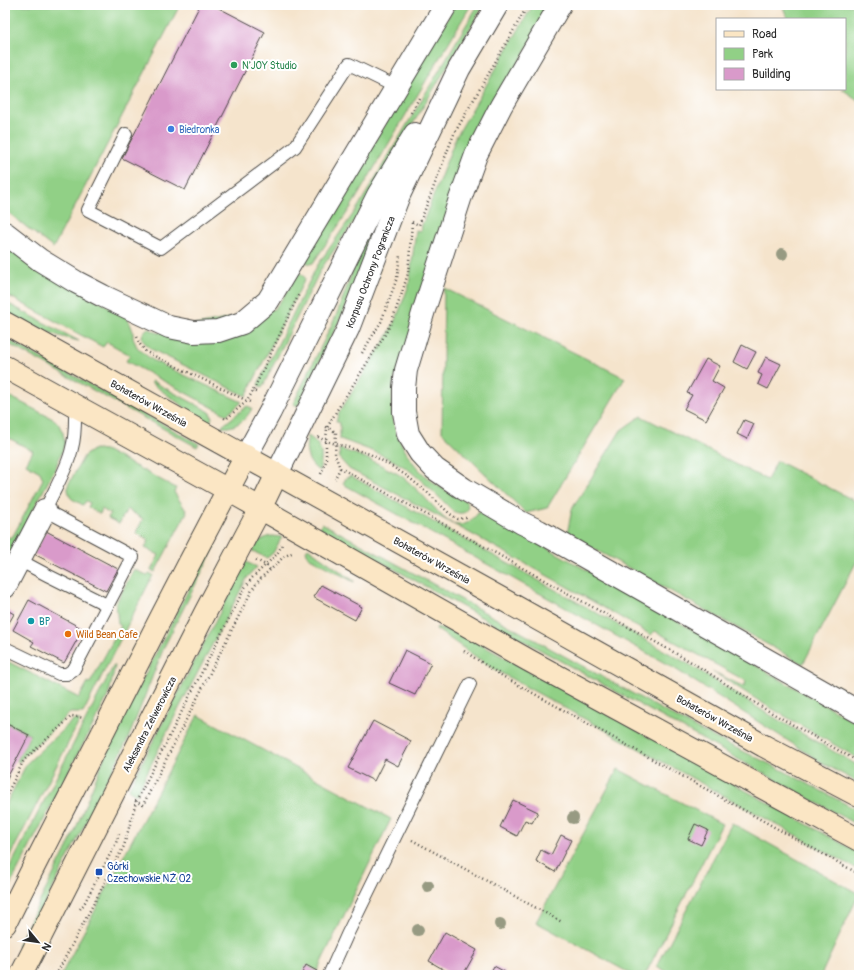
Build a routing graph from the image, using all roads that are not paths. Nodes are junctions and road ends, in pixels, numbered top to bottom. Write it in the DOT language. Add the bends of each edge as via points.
graph roads {
  1 [pos="446,5"];
  2 [pos="497,5"];
  3 [pos="560,5"];
  4 [pos="459,69"];
  5 [pos="396,90"];
  6 [pos="126,134"];
  7 [pos="5,233"];
  8 [pos="5,323"];
  9 [pos="5,367"];
  10 [pos="75,405"];
  11 [pos="246,456"];
  12 [pos="277,474"];
  13 [pos="228,490"];
  14 [pos="260,509"];
  15 [pos="45,510"];
  16 [pos="19,560"];
  17 [pos="5,587"];
  18 [pos="107,605"];
  19 [pos="5,648"];
  20 [pos="470,684"];
  21 [pos="859,712"];
  22 [pos="859,796"];
  23 [pos="859,840"];
  24 [pos="5,924"];
  25 [pos="21,975"];
  26 [pos="329,975"];
  1 -- 5 [label="street"];
  2 -- 4 [label="street, Korpusu Ochrony Pogranicza"];
  3 -- 21 [label="street" via="476,154 460,199 406,370 404,412 408,434 420,453 435,469 464,490"];
  4 -- 11 [label="street, Korpusu Ochrony Pogranicza" via="441,92 378,195"];
  4 -- 12 [label="street, Korpusu Ochrony Pogranicza" via="400,195 348,329"];
  5 -- 6 [label="lane" via="386,82 348,64 295,147 161,248 88,210"];
  5 -- 7 [label="street" via="268,301 242,323 218,331 194,332 169,327 70,278 40,260"];
  8 -- 11 [label="main road, Bohaterów Września"];
  9 -- 10 [label="main road"];
  10 -- 13 [label="main road"];
  10 -- 15 [label="lane" via="72,449"];
  11 -- 12 [label="main road, Bohaterów Września"];
  11 -- 13 [label="main road"];
  12 -- 14 [label="main road, Aleksandra Zelwerowicza"];
  12 -- 22 [label="main road, Bohaterów Września" via="764,746"];
  13 -- 14 [label="main road"];
  13 -- 24 [label="main road"];
  14 -- 23 [label="main road" via="528,660"];
  14 -- 25 [label="main road, Aleksandra Zelwerowicza"];
  15 -- 16 [label="street"];
  15 -- 18 [label="lane" via="133,557"];
  16 -- 17 [label="street"];
  16 -- 18 [label="lane"];
  18 -- 19 [label="lane" via="74,669 67,674 59,674"];
  20 -- 26 [label="lane"];
}
